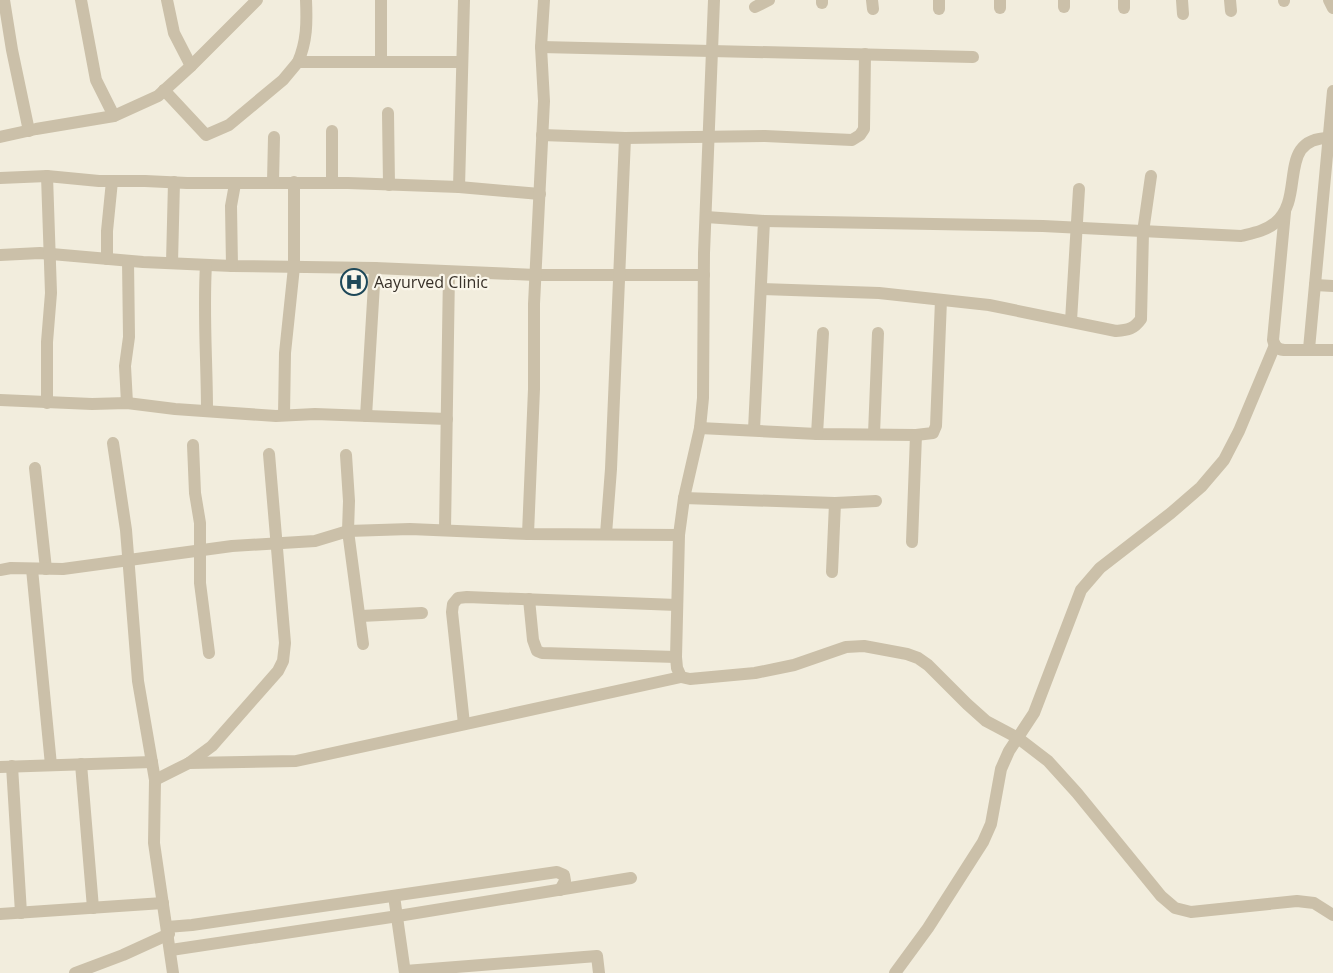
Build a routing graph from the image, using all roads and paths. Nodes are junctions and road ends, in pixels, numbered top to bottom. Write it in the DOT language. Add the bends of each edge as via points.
graph roads {
  1 [pos="4,0"];
  2 [pos="81,0"];
  3 [pos="167,0"];
  4 [pos="256,0"];
  5 [pos="306,0"];
  6 [pos="381,0"];
  7 [pos="464,0"];
  8 [pos="544,0"];
  9 [pos="714,0"];
  10 [pos="769,0"];
  11 [pos="1182,0"];
  12 [pos="1329,0"];
  13 [pos="755,7"];
  14 [pos="1333,8"];
  15 [pos="1183,14"];
  16 [pos="3,15"];
  17 [pos="541,47"];
  18 [pos="712,50"];
  19 [pos="865,54"];
  20 [pos="973,57"];
  21 [pos="298,62"];
  22 [pos="381,62"];
  23 [pos="462,62"];
  24 [pos="191,66"];
  25 [pos="164,90"];
  26 [pos="1333,92"];
  27 [pos="388,113"];
  28 [pos="114,116"];
  29 [pos="29,131"];
  30 [pos="332,131"];
  31 [pos="542,135"];
  32 [pos="709,136"];
  33 [pos="0,137"];
  34 [pos="274,137"];
  35 [pos="625,138"];
  36 [pos="1331,138"];
  37 [pos="47,176"];
  38 [pos="1151,176"];
  39 [pos="0,178"];
  40 [pos="112,181"];
  41 [pos="174,182"];
  42 [pos="273,182"];
  43 [pos="294,182"];
  44 [pos="332,183"];
  45 [pos="235,184"];
  46 [pos="389,185"];
  47 [pos="459,187"];
  48 [pos="1080,189"];
  49 [pos="540,194"];
  50 [pos="1286,210"];
  51 [pos="706,218"];
  52 [pos="764,221"];
  53 [pos="1078,228"];
  54 [pos="1143,232"];
  55 [pos="50,254"];
  56 [pos="0,255"];
  57 [pos="106,259"];
  58 [pos="128,261"];
  59 [pos="172,263"];
  60 [pos="207,265"];
  61 [pos="232,266"];
  62 [pos="294,267"];
  63 [pos="375,268"];
  64 [pos="448,272"];
  65 [pos="619,274"];
  66 [pos="536,275"];
  67 [pos="704,275"];
  68 [pos="1315,285"];
  69 [pos="1333,286"];
  70 [pos="761,289"];
  71 [pos="941,300"];
  72 [pos="1071,321"];
  73 [pos="823,333"];
  74 [pos="878,333"];
  75 [pos="1275,345"];
  76 [pos="1309,349"];
  77 [pos="1333,350"];
  78 [pos="0,400"];
  79 [pos="47,403"];
  80 [pos="127,403"];
  81 [pos="207,411"];
  82 [pos="284,415"];
  83 [pos="366,416"];
  84 [pos="447,419"];
  85 [pos="700,428"];
  86 [pos="754,430"];
  87 [pos="817,434"];
  88 [pos="874,434"];
  89 [pos="916,435"];
  90 [pos="113,443"];
  91 [pos="193,445"];
  92 [pos="269,454"];
  93 [pos="346,455"];
  94 [pos="35,468"];
  95 [pos="684,498"];
  96 [pos="876,501"];
  97 [pos="835,502"];
  98 [pos="445,530"];
  99 [pos="348,531"];
  100 [pos="528,534"];
  101 [pos="606,534"];
  102 [pos="679,536"];
  103 [pos="912,542"];
  104 [pos="276,543"];
  105 [pos="199,550"];
  106 [pos="128,560"];
  107 [pos="32,569"];
  108 [pos="46,569"];
  109 [pos="0,570"];
  110 [pos="832,572"];
  111 [pos="528,599"];
  112 [pos="676,605"];
  113 [pos="422,613"];
  114 [pos="361,616"];
  115 [pos="363,644"];
  116 [pos="209,652"];
  117 [pos="676,657"];
  118 [pos="681,676"];
  119 [pos="464,724"];
  120 [pos="1018,738"];
  121 [pos="152,762"];
  122 [pos="189,763"];
  123 [pos="81,764"];
  124 [pos="51,765"];
  125 [pos="6,766"];
  126 [pos="155,780"];
  127 [pos="632,878"];
  128 [pos="560,890"];
  129 [pos="394,896"];
  130 [pos="163,903"];
  131 [pos="93,908"];
  132 [pos="21,913"];
  133 [pos="0,914"];
  134 [pos="1333,915"];
  135 [pos="398,916"];
  136 [pos="168,930"];
  137 [pos="171,950"];
  138 [pos="552,959"];
  139 [pos="501,968"];
  140 [pos="456,970"];
  141 [pos="405,972"];
  142 [pos="75,973"];
  143 [pos="173,973"];
  144 [pos="553,973"];
  145 [pos="598,973"];
  146 [pos="895,973"];
  1 -- 16 [label="street"];
  2 -- 28 [label="street" via="96,80"];
  3 -- 24 [label="street" via="174,33"];
  4 -- 24 [label="street"];
  5 -- 21 [label="street" via="308,26"];
  6 -- 22 [label="street"];
  7 -- 23 [label="street"];
  8 -- 17 [label="street"];
  9 -- 18 [label="street"];
  10 -- 13 [label="street"];
  11 -- 15 [label="street"];
  12 -- 14 [label="street"];
  16 -- 29 [label="street"];
  17 -- 18 [label="street"];
  17 -- 31 [label="street"];
  18 -- 19 [label="street"];
  18 -- 32 [label="street"];
  19 -- 20 [label="street"];
  19 -- 32 [label="street" via="864,129 852,140"];
  21 -- 22 [label="street"];
  21 -- 25 [label="street" via="284,80 229,125 206,135"];
  22 -- 23 [label="street"];
  23 -- 47 [label="street"];
  24 -- 25 [label="street"];
  25 -- 28 [label="street"];
  26 -- 36 [label="street"];
  27 -- 46 [label="street"];
  28 -- 29 [label="street"];
  29 -- 33 [label="street"];
  30 -- 44 [label="street"];
  31 -- 35 [label="street"];
  31 -- 49 [label="street"];
  32 -- 35 [label="street"];
  32 -- 51 [label="street"];
  34 -- 42 [label="street"];
  35 -- 65 [label="street"];
  36 -- 50 [label="street" via="1314,138 1301,148"];
  36 -- 68 [label="street"];
  37 -- 39 [label="street"];
  37 -- 40 [label="street"];
  37 -- 55 [label="street"];
  38 -- 54 [label="street"];
  40 -- 41 [label="street"];
  40 -- 57 [label="street"];
  41 -- 45 [label="street"];
  41 -- 59 [label="street"];
  42 -- 43 [label="street"];
  42 -- 45 [label="street"];
  43 -- 44 [label="street"];
  43 -- 62 [label="street"];
  44 -- 46 [label="street"];
  45 -- 61 [label="street" via="231,206"];
  46 -- 47 [label="street"];
  47 -- 49 [label="street"];
  48 -- 53 [label="street"];
  49 -- 66 [label="street"];
  50 -- 54 [label="street" via="1262,231 1241,236"];
  50 -- 75 [label="street"];
  51 -- 52 [label="street"];
  51 -- 67 [label="street"];
  52 -- 53 [label="street"];
  52 -- 70 [label="street"];
  53 -- 54 [label="street"];
  53 -- 72 [label="street"];
  54 -- 72 [label="street" via="1142,309 1137,326 1116,331"];
  55 -- 56 [label="street"];
  55 -- 57 [label="street"];
  55 -- 79 [label="street"];
  57 -- 58 [label="street"];
  58 -- 59 [label="street"];
  58 -- 80 [label="street"];
  59 -- 60 [label="street"];
  60 -- 61 [label="street"];
  60 -- 81 [label="street"];
  61 -- 62 [label="street"];
  62 -- 63 [label="street"];
  62 -- 82 [label="street" via="285,353"];
  63 -- 64 [label="street"];
  63 -- 83 [label="street"];
  64 -- 66 [label="street"];
  64 -- 84 [label="street"];
  65 -- 66 [label="street"];
  65 -- 67 [label="street"];
  65 -- 101 [label="street"];
  66 -- 100 [label="street"];
  67 -- 85 [label="street"];
  68 -- 69 [label="street"];
  68 -- 76 [label="street"];
  70 -- 71 [label="street" via="879,293"];
  70 -- 86 [label="street"];
  71 -- 72 [label="street"];
  71 -- 89 [label="street" via="936,426 933,433"];
  73 -- 87 [label="street"];
  74 -- 88 [label="street"];
  75 -- 76 [label="street" via="1284,350"];
  75 -- 120 [label="street" via="1224,460 1201,487 1100,568 1081,590 1046,686"];
  76 -- 77 [label="street"];
  78 -- 79 [label="street"];
  79 -- 80 [label="street"];
  80 -- 81 [label="street"];
  81 -- 82 [label="street"];
  82 -- 83 [label="street"];
  83 -- 84 [label="street"];
  84 -- 98 [label="street"];
  85 -- 86 [label="street"];
  85 -- 95 [label="street"];
  86 -- 87 [label="street"];
  87 -- 88 [label="street"];
  88 -- 89 [label="street"];
  89 -- 103 [label="street"];
  90 -- 106 [label="street"];
  91 -- 105 [label="street"];
  92 -- 104 [label="street"];
  93 -- 99 [label="street"];
  94 -- 108 [label="street"];
  95 -- 97 [label="street"];
  95 -- 102 [label="street"];
  96 -- 97 [label="street"];
  97 -- 110 [label="street"];
  98 -- 99 [label="street"];
  98 -- 100 [label="street"];
  99 -- 104 [label="street" via="315,541"];
  99 -- 114 [label="street"];
  100 -- 101 [label="street"];
  101 -- 102 [label="street"];
  102 -- 112 [label="street"];
  104 -- 105 [label="street"];
  104 -- 122 [label="street" via="285,643 283,661 212,746"];
  105 -- 106 [label="street"];
  105 -- 116 [label="street"];
  106 -- 108 [label="street"];
  106 -- 121 [label="street" via="138,681"];
  107 -- 108 [label="street"];
  107 -- 109 [label="street"];
  107 -- 124 [label="street"];
  111 -- 112 [label="street"];
  111 -- 117 [label="street" via="532,640 542,653"];
  111 -- 119 [label="street" via="467,597 458,598 453,604"];
  112 -- 117 [label="street"];
  113 -- 114 [label="street"];
  114 -- 115 [label="street"];
  117 -- 118 [label="street"];
  118 -- 119 [label="street"];
  118 -- 120 [label="street" via="690,679 755,673 794,665 846,647 864,646 918,658 986,721"];
  119 -- 122 [label="street" via="296,761"];
  120 -- 134 [label="street" via="1048,761 1161,897 1175,908 1191,912 1297,901 1314,903"];
  120 -- 146 [label="street" via="1001,769 991,824 983,842"];
  121 -- 123 [label="street"];
  121 -- 126 [label="street"];
  122 -- 126 [label="street"];
  123 -- 124 [label="street"];
  123 -- 131 [label="street"];
  124 -- 125 [label="street"];
  125 -- 132 [label="street"];
  126 -- 130 [label="street" via="154,843"];
  127 -- 128 [label="street"];
  128 -- 129 [label="street" via="564,875 557,872"];
  128 -- 135 [label="street"];
  129 -- 135 [label="street"];
  129 -- 136 [label="street"];
  130 -- 131 [label="street"];
  130 -- 136 [label="street"];
  131 -- 132 [label="street"];
  132 -- 133 [label="street"];
  135 -- 137 [label="street"];
  135 -- 141 [label="street"];
  136 -- 137 [label="street"];
  136 -- 142 [label="street" via="123,955"];
  137 -- 143 [label="street"];
  138 -- 139 [label="street"];
  138 -- 144 [label="street"];
  138 -- 145 [label="street" via="597,956"];
  139 -- 140 [label="street"];
  140 -- 141 [label="street"];
}
